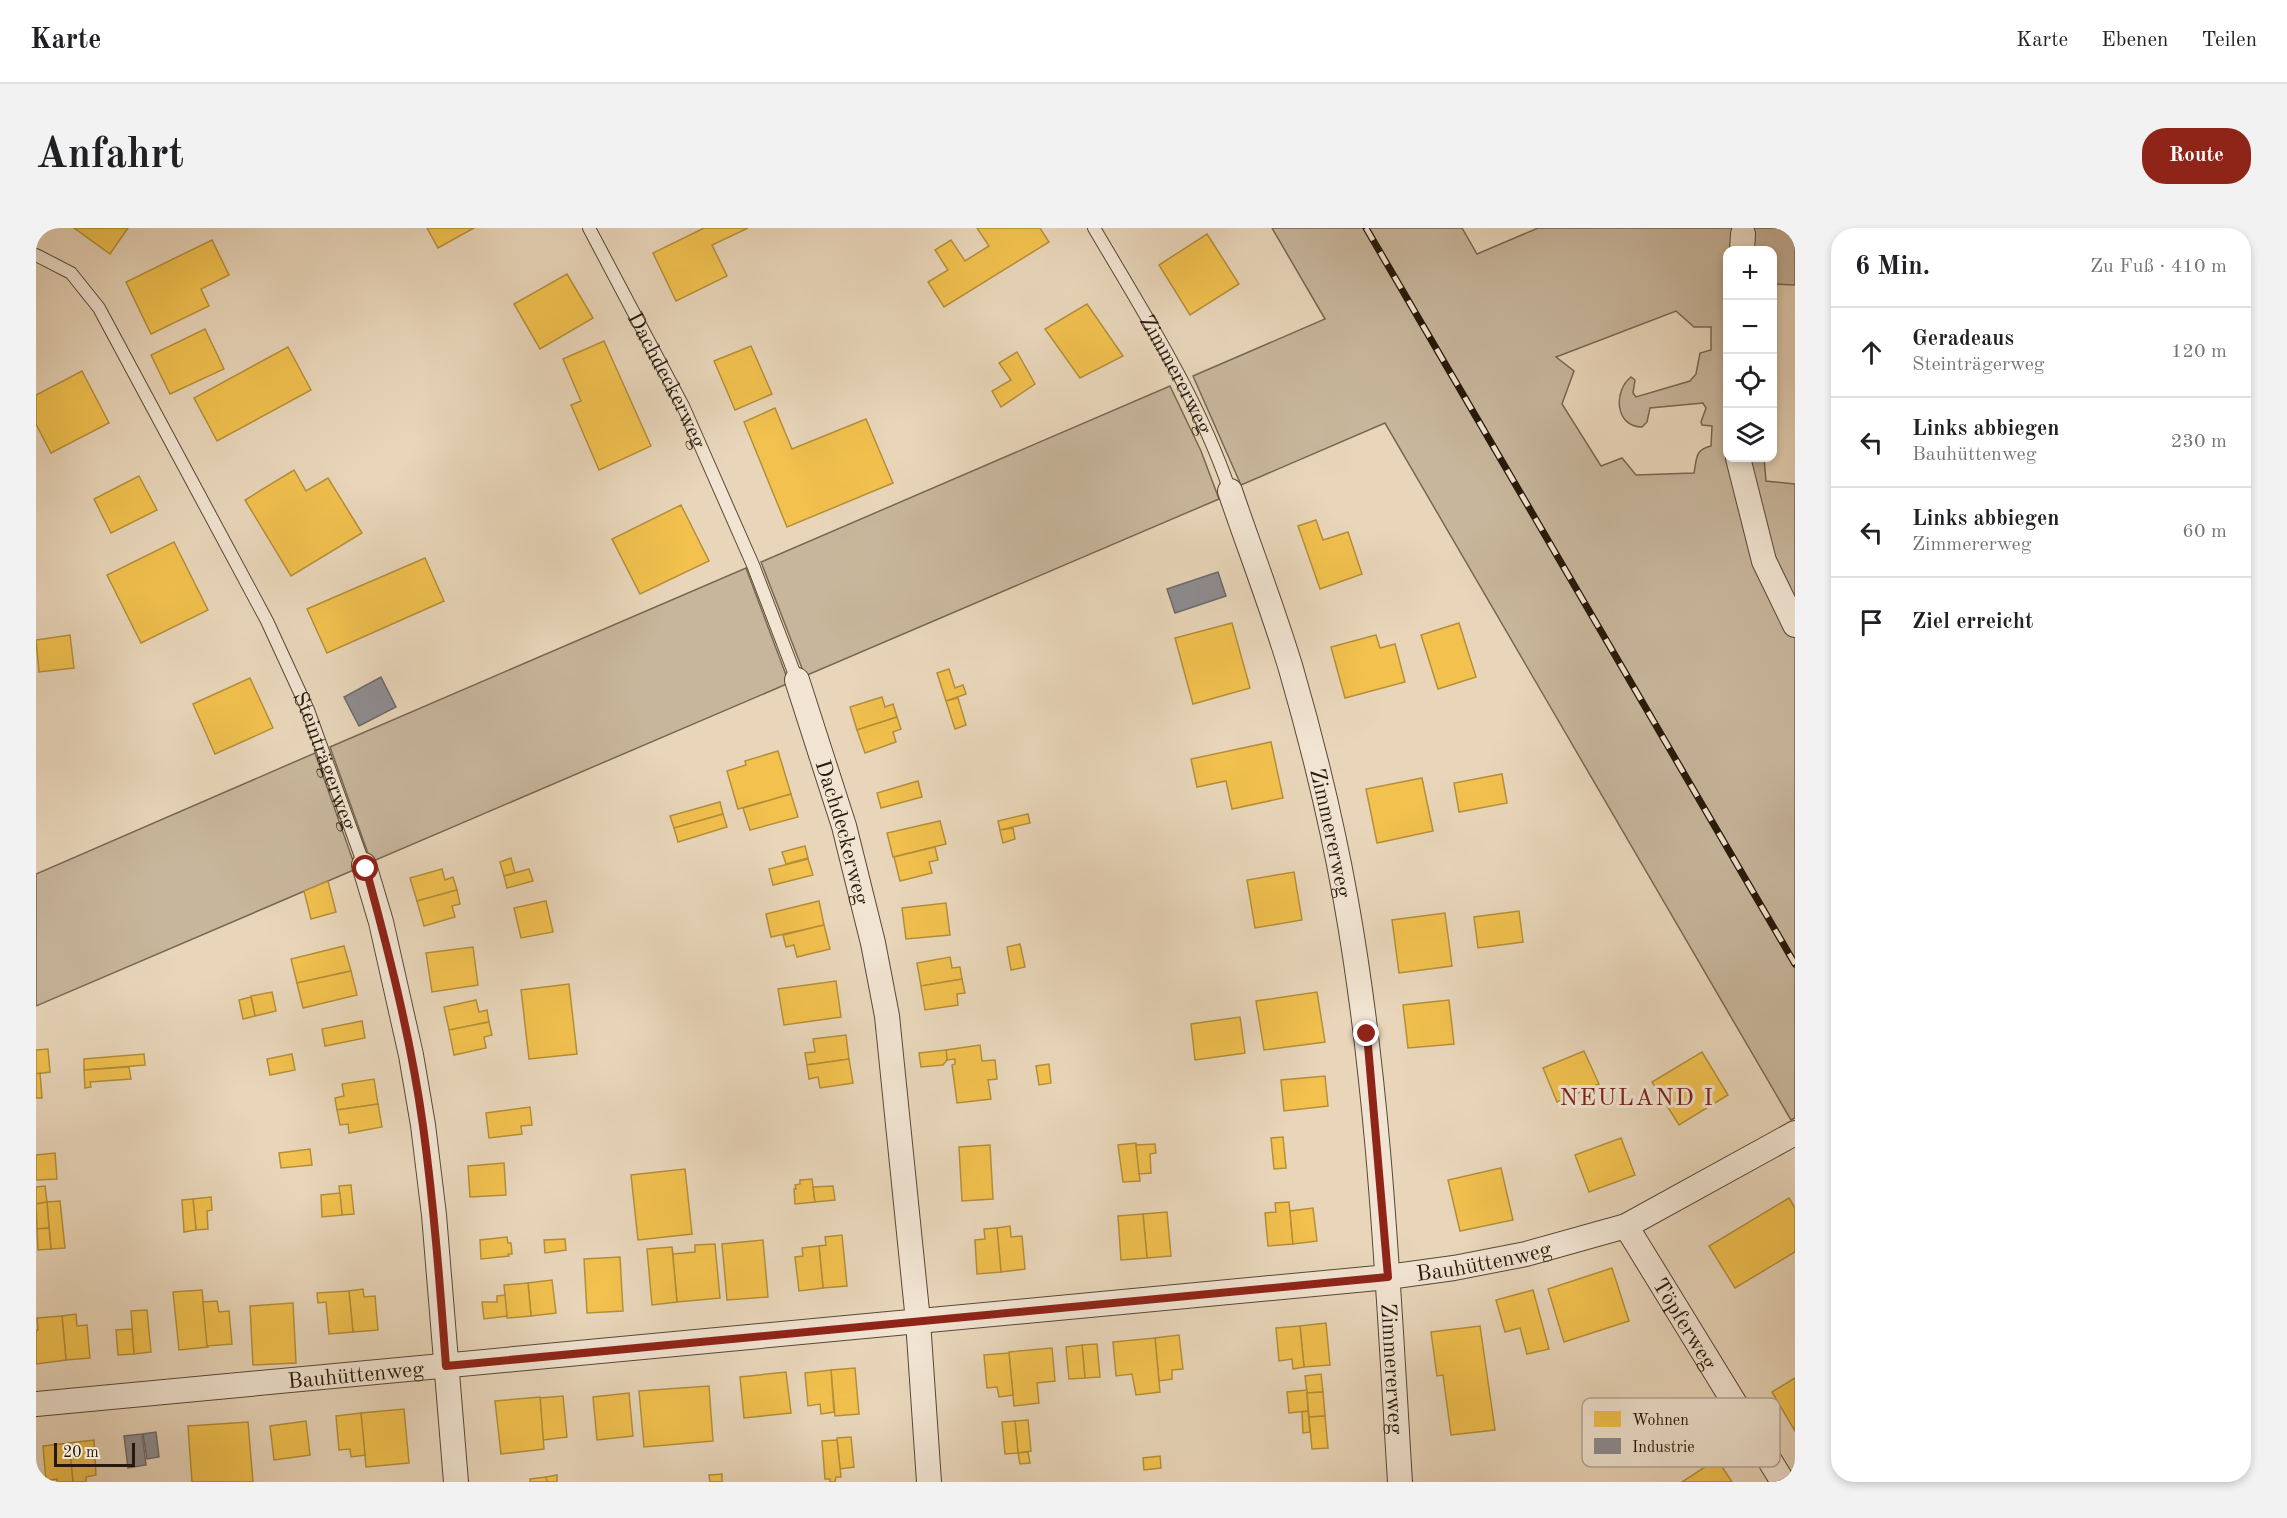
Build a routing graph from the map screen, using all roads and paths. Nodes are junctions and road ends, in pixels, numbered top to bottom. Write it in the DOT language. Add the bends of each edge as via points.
graph roads {
  1 [pos="589,228"];
  2 [pos="1094,228"];
  3 [pos="36,255"];
  4 [pos="1739,462"];
  5 [pos="1230,491"];
  6 [pos="1795,625"];
  7 [pos="797,680"];
  8 [pos="364,865"];
  9 [pos="1795,1133"];
  10 [pos="1626,1226"];
  11 [pos="1388,1277"];
  12 [pos="918,1321"];
  13 [pos="446,1366"];
  14 [pos="1731,1398"];
  15 [pos="36,1404"];
  16 [pos="1774,1467"];
  17 [pos="456,1482"];
  18 [pos="929,1482"];
  19 [pos="1400,1482"];
  20 [pos="1783,1482"];
  1 -- 7 [label="lane, Dachdeckerweg" via="683,406 753,565"];
  2 -- 5 [label="lane, Zimmererweg" via="1183,380"];
  3 -- 8 [label="lane, Steinträgerweg" via="70,273 89,294 267,621 308,710"];
  4 -- 6 [label="street" via="1764,561"];
  5 -- 11 [label="street, Zimmererweg" via="1290,669 1346,900 1367,1034"];
  7 -- 12 [label="street, Dachdeckerweg" via="844,826 887,1016"];
  8 -- 13 [label="street, Steinträgerweg" via="381,922 421,1113"];
  9 -- 10 [label="street, Bauhüttenweg"];
  10 -- 11 [label="street, Bauhüttenweg" via="1526,1254"];
  10 -- 14 [label="street, Töpferweg"];
  11 -- 12 [label="street, Bauhüttenweg"];
  11 -- 19 [label="street, Zimmererweg"];
  12 -- 13 [label="street, Bauhüttenweg"];
  12 -- 18 [label="street, Dachdeckerweg"];
  13 -- 15 [label="street, Bauhüttenweg"];
  13 -- 17 [label="street, Steinträgerweg"];
  16 -- 20 [label="street, Töpferweg"];
}
